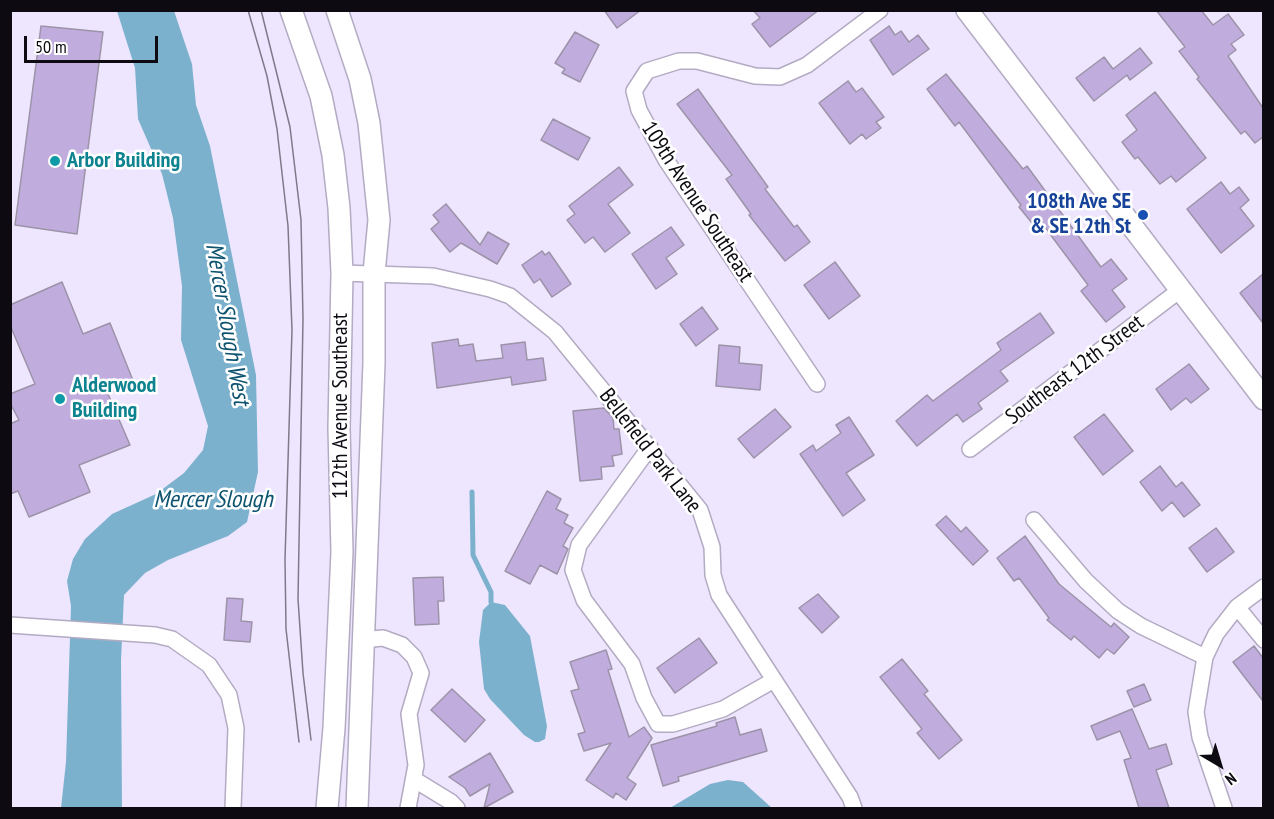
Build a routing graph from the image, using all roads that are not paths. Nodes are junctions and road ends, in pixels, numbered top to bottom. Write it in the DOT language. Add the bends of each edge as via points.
graph roads {
  1 [pos="291,10"];
  2 [pos="337,10"];
  3 [pos="880,10"];
  4 [pos="968,10"];
  5 [pos="342,273"];
  6 [pos="374,273"];
  7 [pos="1180,290"];
  8 [pos="817,384"];
  9 [pos="1263,399"];
  10 [pos="650,447"];
  11 [pos="970,449"];
  12 [pos="1034,520"];
  13 [pos="1263,587"];
  14 [pos="1237,607"];
  15 [pos="10,625"];
  16 [pos="362,640"];
  17 [pos="1263,640"];
  18 [pos="1205,657"];
  19 [pos="774,681"];
  20 [pos="415,780"];
  21 [pos="232,808"];
  22 [pos="327,808"];
  23 [pos="357,808"];
  24 [pos="408,808"];
  25 [pos="457,808"];
  26 [pos="854,808"];
  27 [pos="1224,808"];
  1 -- 5 [label="main road, 112th Avenue Southeast" via="321,96 333,154"];
  2 -- 6 [label="main road, 112th Avenue Southeast" via="351,46 369,123 379,219"];
  3 -- 8 [label="street, 109th Avenue Southeast" via="807,65 780,77 680,61 647,71 634,91 639,110 666,160"];
  4 -- 7 [label="main road"];
  5 -- 6 [label="street, Bellefield Park Lane"];
  5 -- 22 [label="main road, 112th Avenue Southeast" via="339,428 342,552"];
  6 -- 10 [label="street, Bellefield Park Lane" via="433,276 510,296 555,332"];
  6 -- 16 [label="main road, 112th Avenue Southeast"];
  7 -- 9 [label="main road"];
  7 -- 11 [label="street, Southeast 12th Street"];
  10 -- 19 [label="street, Bellefield Park Lane" via="700,510 712,547 719,596"];
  10 -- 19 [label="street" via="579,545 573,570 584,600 632,664 658,724 673,724 723,709"];
  12 -- 18 [label="street" via="1086,581 1118,611"];
  13 -- 14 [label="street"];
  14 -- 17 [label="street"];
  14 -- 18 [label="street" via="1216,634"];
  15 -- 21 [label="street" via="172,639 209,665 229,695 236,728"];
  16 -- 20 [label="street" via="393,641 409,651 418,665 421,673 409,714"];
  16 -- 23 [label="main road, 112th Avenue Southeast"];
  18 -- 27 [label="street" via="1196,712"];
  19 -- 26 [label="street, Bellefield Park Lane"];
  20 -- 24 [label="street"];
  20 -- 25 [label="street"];
}
